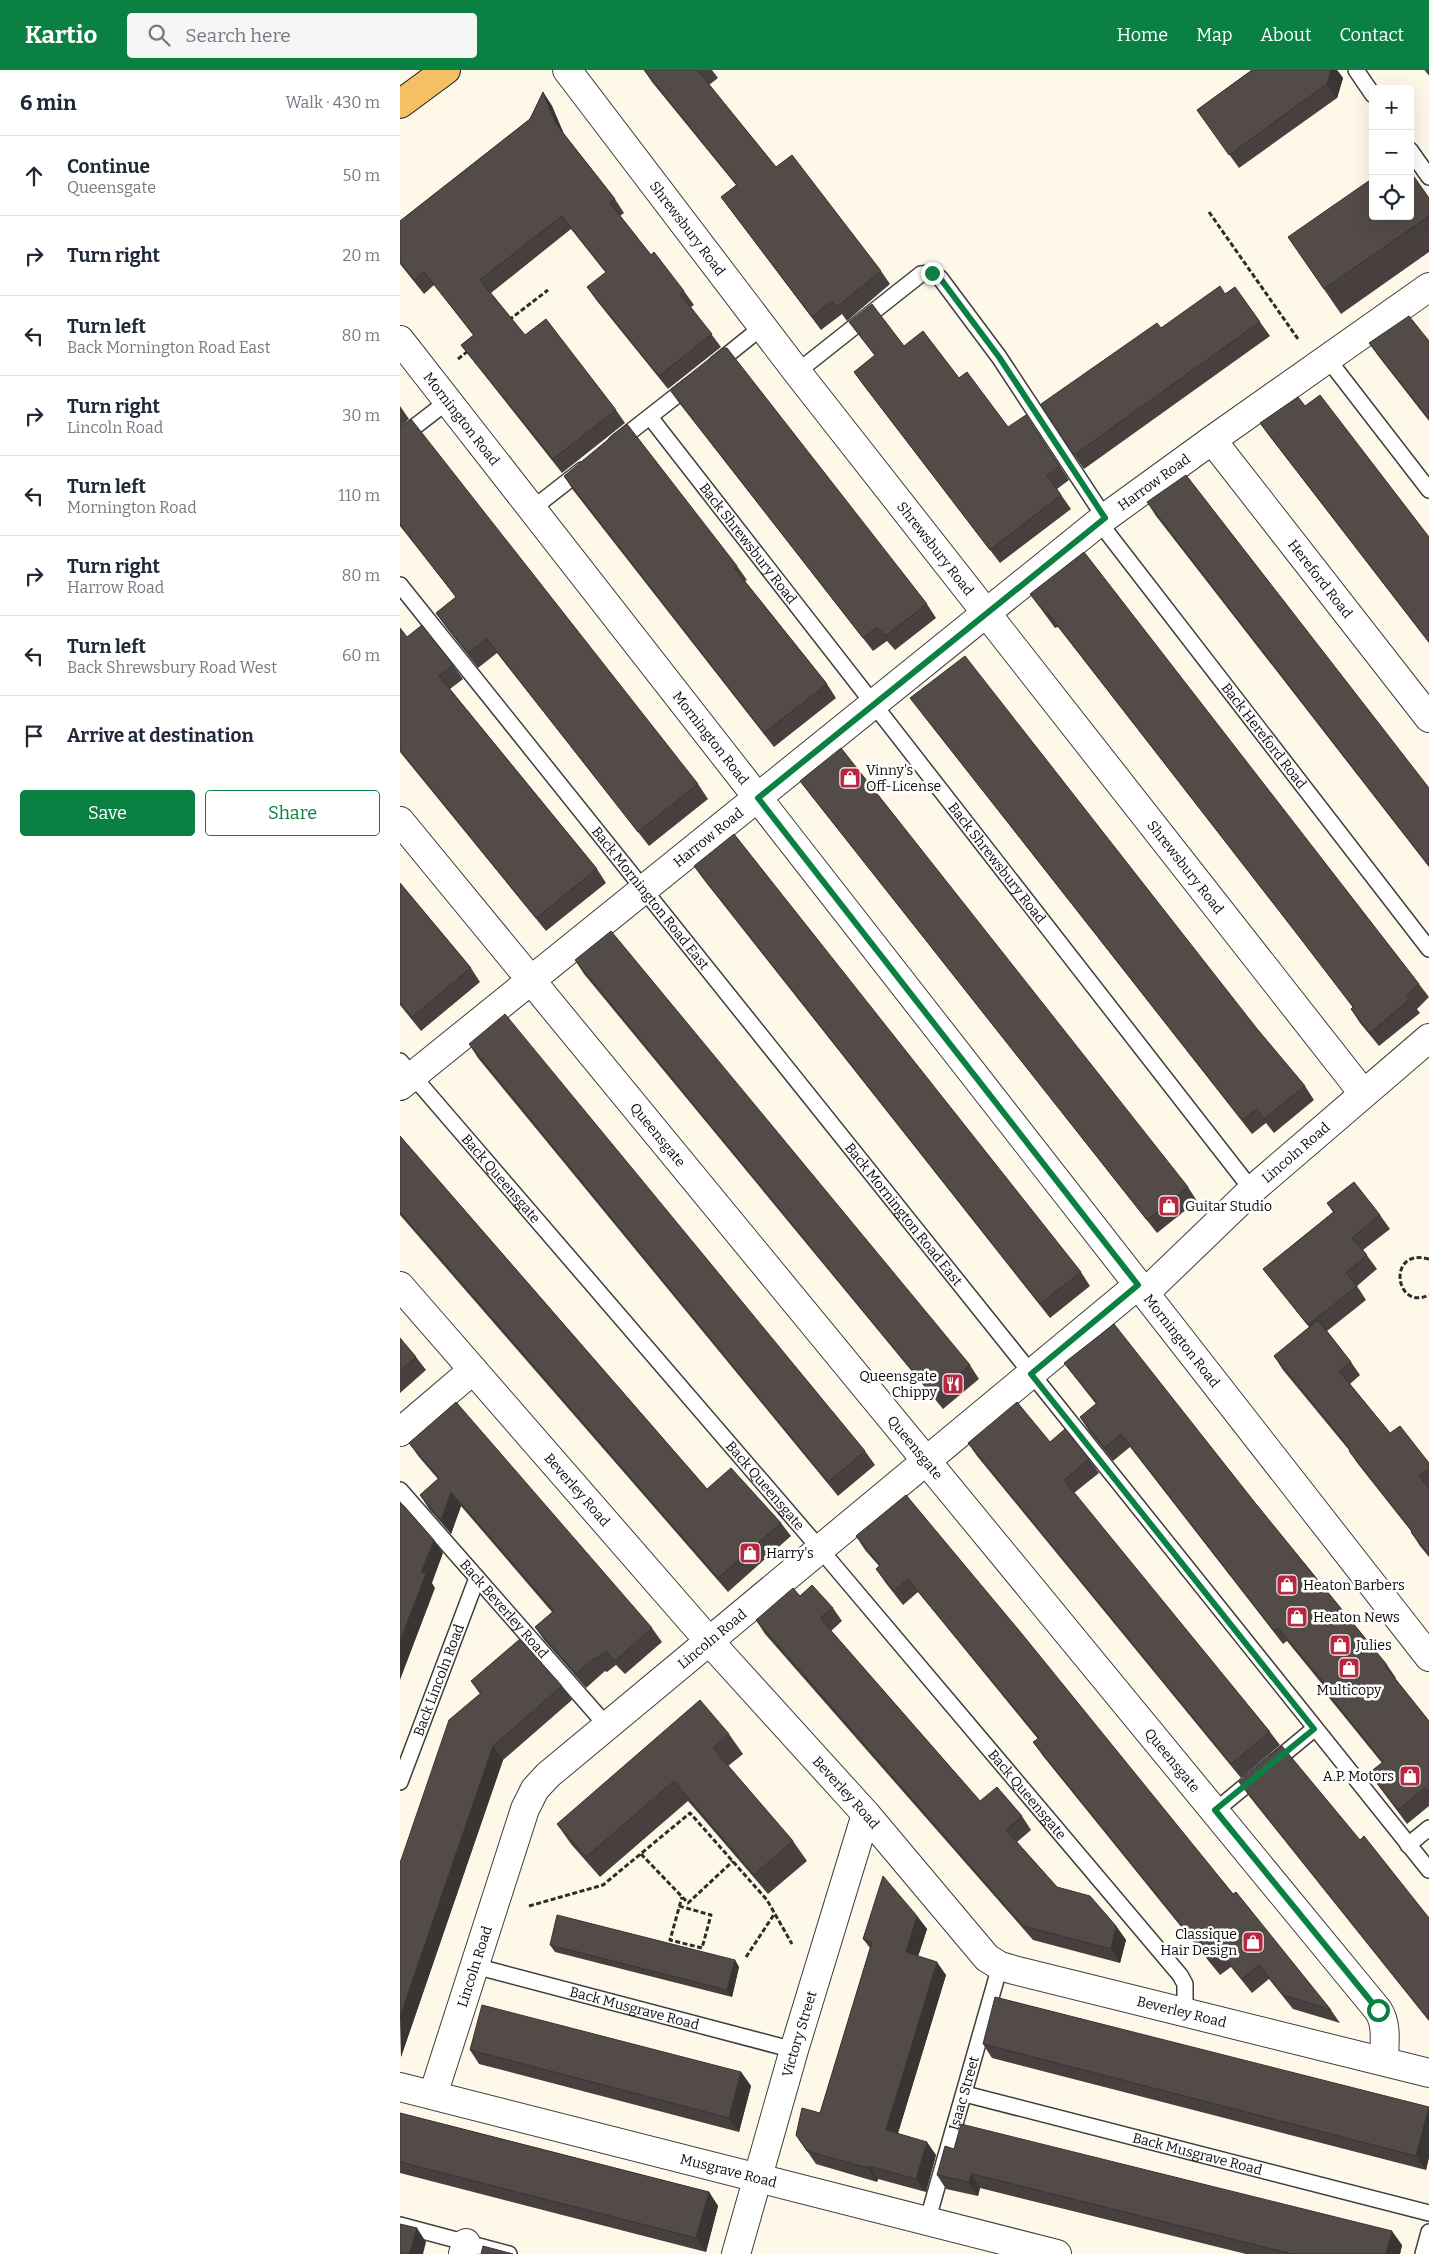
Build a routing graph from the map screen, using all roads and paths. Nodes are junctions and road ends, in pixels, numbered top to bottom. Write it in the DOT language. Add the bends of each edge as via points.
graph roads {
  1 [pos="446,70"];
  2 [pos="567,70"];
  3 [pos="1356,70"];
  4 [pos="1369,89"];
  5 [pos="400,104"];
  6 [pos="1414,156"];
  7 [pos="1429,177"];
  8 [pos="1209,212"];
  9 [pos="1429,287"];
  10 [pos="548,290"];
  11 [pos="508,320"];
  12 [pos="762,327"];
  13 [pos="400,340"];
  14 [pos="470,350"];
  15 [pos="1322,362"];
  16 [pos="797,372"];
  17 [pos="431,380"];
  18 [pos="448,401"];
  19 [pos="650,416"];
  20 [pos="400,438"];
  21 [pos="1212,440"];
  22 [pos="1429,490"];
  23 [pos="532,509"];
  24 [pos="1102,520"];
  25 [pos="400,585"];
  26 [pos="986,613"];
  27 [pos="874,704"];
  28 [pos="1429,718"];
  29 [pos="758,798"];
  30 [pos="400,821"];
  31 [pos="643,890"];
  32 [pos="1429,949"];
  33 [pos="530,980"];
  34 [pos="1429,1038"];
  35 [pos="404,1074"];
  36 [pos="1363,1094"];
  37 [pos="1252,1190"];
  38 [pos="1429,1259"];
  39 [pos="400,1286"];
  40 [pos="1142,1289"];
  41 [pos="1429,1295"];
  42 [pos="473,1370"];
  43 [pos="1031,1374"];
  44 [pos="400,1432"];
  45 [pos="927,1460"];
  46 [pos="400,1490"];
  47 [pos="820,1549"];
  48 [pos="477,1578"];
  49 [pos="709,1641"];
  50 [pos="1429,1657"];
  51 [pos="607,1726"];
  52 [pos="1314,1729"];
  53 [pos="400,1782"];
  54 [pos="1215,1810"];
  55 [pos="866,1814"];
  56 [pos="1429,1828"];
  57 [pos="1408,1845"];
  58 [pos="641,1854"];
  59 [pos="733,1861"];
  60 [pos="1429,1870"];
  61 [pos="682,1896"];
  62 [pos="679,1906"];
  63 [pos="774,1913"];
  64 [pos="491,1917"];
  65 [pos="746,1957"];
  66 [pos="475,1966"];
  67 [pos="1000,1966"];
  68 [pos="814,1984"];
  69 [pos="1185,2013"];
  70 [pos="794,2050"];
  71 [pos="1384,2061"];
  72 [pos="1429,2073"];
  73 [pos="400,2087"];
  74 [pos="965,2094"];
  75 [pos="433,2096"];
  76 [pos="758,2178"];
  77 [pos="1429,2212"];
  78 [pos="927,2222"];
  79 [pos="400,2226"];
  80 [pos="1429,2232"];
  81 [pos="464,2248"];
  82 [pos="509,2254"];
  83 [pos="736,2254"];
  84 [pos="1057,2254"];
  85 [pos="1423,2254"];
  1 -- 5 [label="main road"];
  2 -- 12 [label="street, Shrewsbury Road"];
  3 -- 4 [label="lane"];
  6 -- 7 [label="lane"];
  8 -- 15 [label="path"];
  9 -- 15 [label="street, Harrow Road"];
  10 -- 11 [label="path"];
  12 -- 16 [label="street, Shrewsbury Road"];
  12 -- 19 [label="lane"];
  13 -- 17 [label="street, Mornington Road"];
  14 -- 17 [label="path"];
  15 -- 21 [label="street, Harrow Road"];
  15 -- 22 [label="lane"];
  16 -- 24 [label="lane, Back Hereford Road" via="921,274 932,273 940,278 999,357"];
  16 -- 26 [label="street, Shrewsbury Road"];
  17 -- 18 [label="street, Mornington Road"];
  18 -- 20 [label="lane"];
  18 -- 23 [label="street, Mornington Road"];
  19 -- 23 [label="lane"];
  19 -- 27 [label="lane, Back Shrewsbury Road"];
  21 -- 24 [label="street, Harrow Road"];
  21 -- 28 [label="street, Hereford Road"];
  23 -- 29 [label="street, Mornington Road"];
  24 -- 26 [label="street, Harrow Road"];
  24 -- 32 [label="lane, Back Hereford Road"];
  25 -- 31 [label="lane, Back Mornington Road East"];
  26 -- 27 [label="street, Harrow Road"];
  26 -- 36 [label="street, Shrewsbury Road"];
  27 -- 29 [label="street, Harrow Road"];
  27 -- 37 [label="lane, Back Shrewsbury Road"];
  29 -- 31 [label="street, Harrow Road"];
  29 -- 40 [label="street, Mornington Road"];
  30 -- 33 [label="street, Queensgate"];
  31 -- 33 [label="street, Harrow Road"];
  31 -- 43 [label="lane, Back Mornington Road East"];
  33 -- 35 [label="street, Harrow Road"];
  33 -- 45 [label="street, Queensgate"];
  34 -- 36 [label="street, Lincoln Road"];
  35 -- 47 [label="lane, Back Queensgate"];
  36 -- 37 [label="street, Lincoln Road"];
  37 -- 40 [label="street, Lincoln Road"];
  38 -- 41 [label="path" via="1409,1259 1400,1269 1399,1276 1408,1294 1420,1298"];
  39 -- 42 [label="street, Beverley Road"];
  40 -- 43 [label="street, Lincoln Road"];
  40 -- 50 [label="street, Mornington Road"];
  42 -- 44 [label="street"];
  42 -- 49 [label="street, Beverley Road"];
  43 -- 45 [label="street, Lincoln Road"];
  43 -- 52 [label="lane, Back Mornington Road East"];
  45 -- 47 [label="street, Lincoln Road"];
  45 -- 54 [label="street, Queensgate"];
  46 -- 48 [label="lane, Back Beverley Road"];
  47 -- 49 [label="street, Lincoln Road"];
  47 -- 69 [label="lane, Back Queensgate" via="1180,1975 1185,1984"];
  48 -- 51 [label="lane, Back Beverley Road"];
  48 -- 53 [label="lane, Back Lincoln Road"];
  49 -- 51 [label="street, Lincoln Road"];
  49 -- 55 [label="street, Beverley Road"];
  51 -- 64 [label="street, Lincoln Road" via="535,1789"];
  52 -- 54 [label="lane"];
  52 -- 57 [label="lane, Back Mornington Road East"];
  54 -- 71 [label="street, Queensgate" via="1383,2017"];
  55 -- 67 [label="street, Beverley Road" via="987,1958"];
  55 -- 68 [label="street, Victory Street"];
  56 -- 57 [label="lane"];
  57 -- 60 [label="lane, Back Mornington Road East"];
  58 -- 59 [label="path" via="690,1813"];
  58 -- 61 [label="path"];
  58 -- 64 [label="path" via="603,1886"];
  59 -- 61 [label="path" via="688,1903"];
  59 -- 63 [label="path" via="767,1900"];
  61 -- 62 [label="path"];
  62 -- 62 [label="path" via="670,1940 702,1948 711,1915"];
  63 -- 65 [label="path"];
  63 -- 68 [label="path"];
  64 -- 66 [label="street, Lincoln Road"];
  66 -- 70 [label="lane, Back Musgrave Road"];
  66 -- 75 [label="street, Lincoln Road"];
  67 -- 69 [label="street, Beverley Road"];
  67 -- 74 [label="lane, Isaac Street"];
  68 -- 70 [label="street, Victory Street"];
  69 -- 71 [label="street, Beverley Road"];
  70 -- 76 [label="street, Victory Street"];
  71 -- 72 [label="street, Beverley Road"];
  73 -- 75 [label="street, Musgrave Road"];
  74 -- 77 [label="lane, Back Musgrave Road"];
  74 -- 78 [label="lane, Isaac Street"];
  75 -- 76 [label="street, Musgrave Road"];
  76 -- 78 [label="street, Musgrave Road"];
  76 -- 83 [label="street, Victory Street"];
  78 -- 84 [label="street, Musgrave Road"];
  79 -- 81 [label="lane"];
  80 -- 85 [label="lane"];
  81 -- 82 [label="lane"];
}
